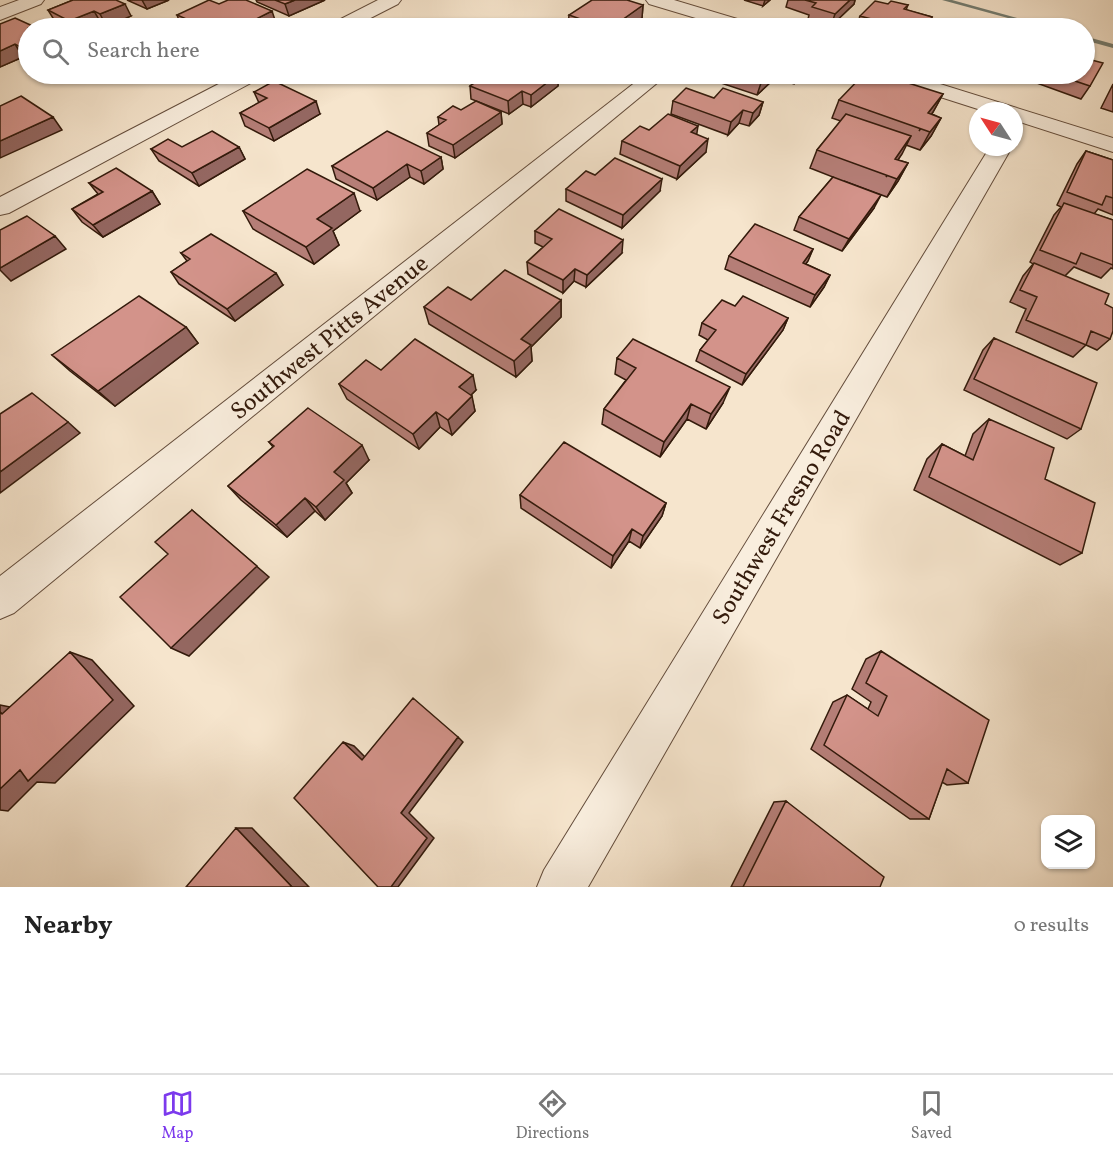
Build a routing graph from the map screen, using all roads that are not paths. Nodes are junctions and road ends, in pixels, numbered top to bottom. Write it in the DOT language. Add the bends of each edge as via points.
graph roads {
  1 [pos="35,0"];
  2 [pos="392,0"];
  3 [pos="656,0"];
  4 [pos="0,14"];
  5 [pos="357,18"];
  6 [pos="701,18"];
  7 [pos="234,84"];
  8 [pos="645,84"];
  9 [pos="918,84"];
  10 [pos="971,102"];
  11 [pos="1023,119"];
  12 [pos="1113,145"];
  13 [pos="996,156"];
  14 [pos="0,207"];
  15 [pos="0,600"];
  16 [pos="561,887"];
  1 -- 4 [label="street"];
  2 -- 5 [label="street"];
  3 -- 6 [label="street"];
  7 -- 14 [label="street"];
  8 -- 15 [label="street, Southwest Pitts Avenue"];
  9 -- 10 [label="street"];
  11 -- 12 [label="street"];
  13 -- 16 [label="street, Southwest Fresno Road"];
}
